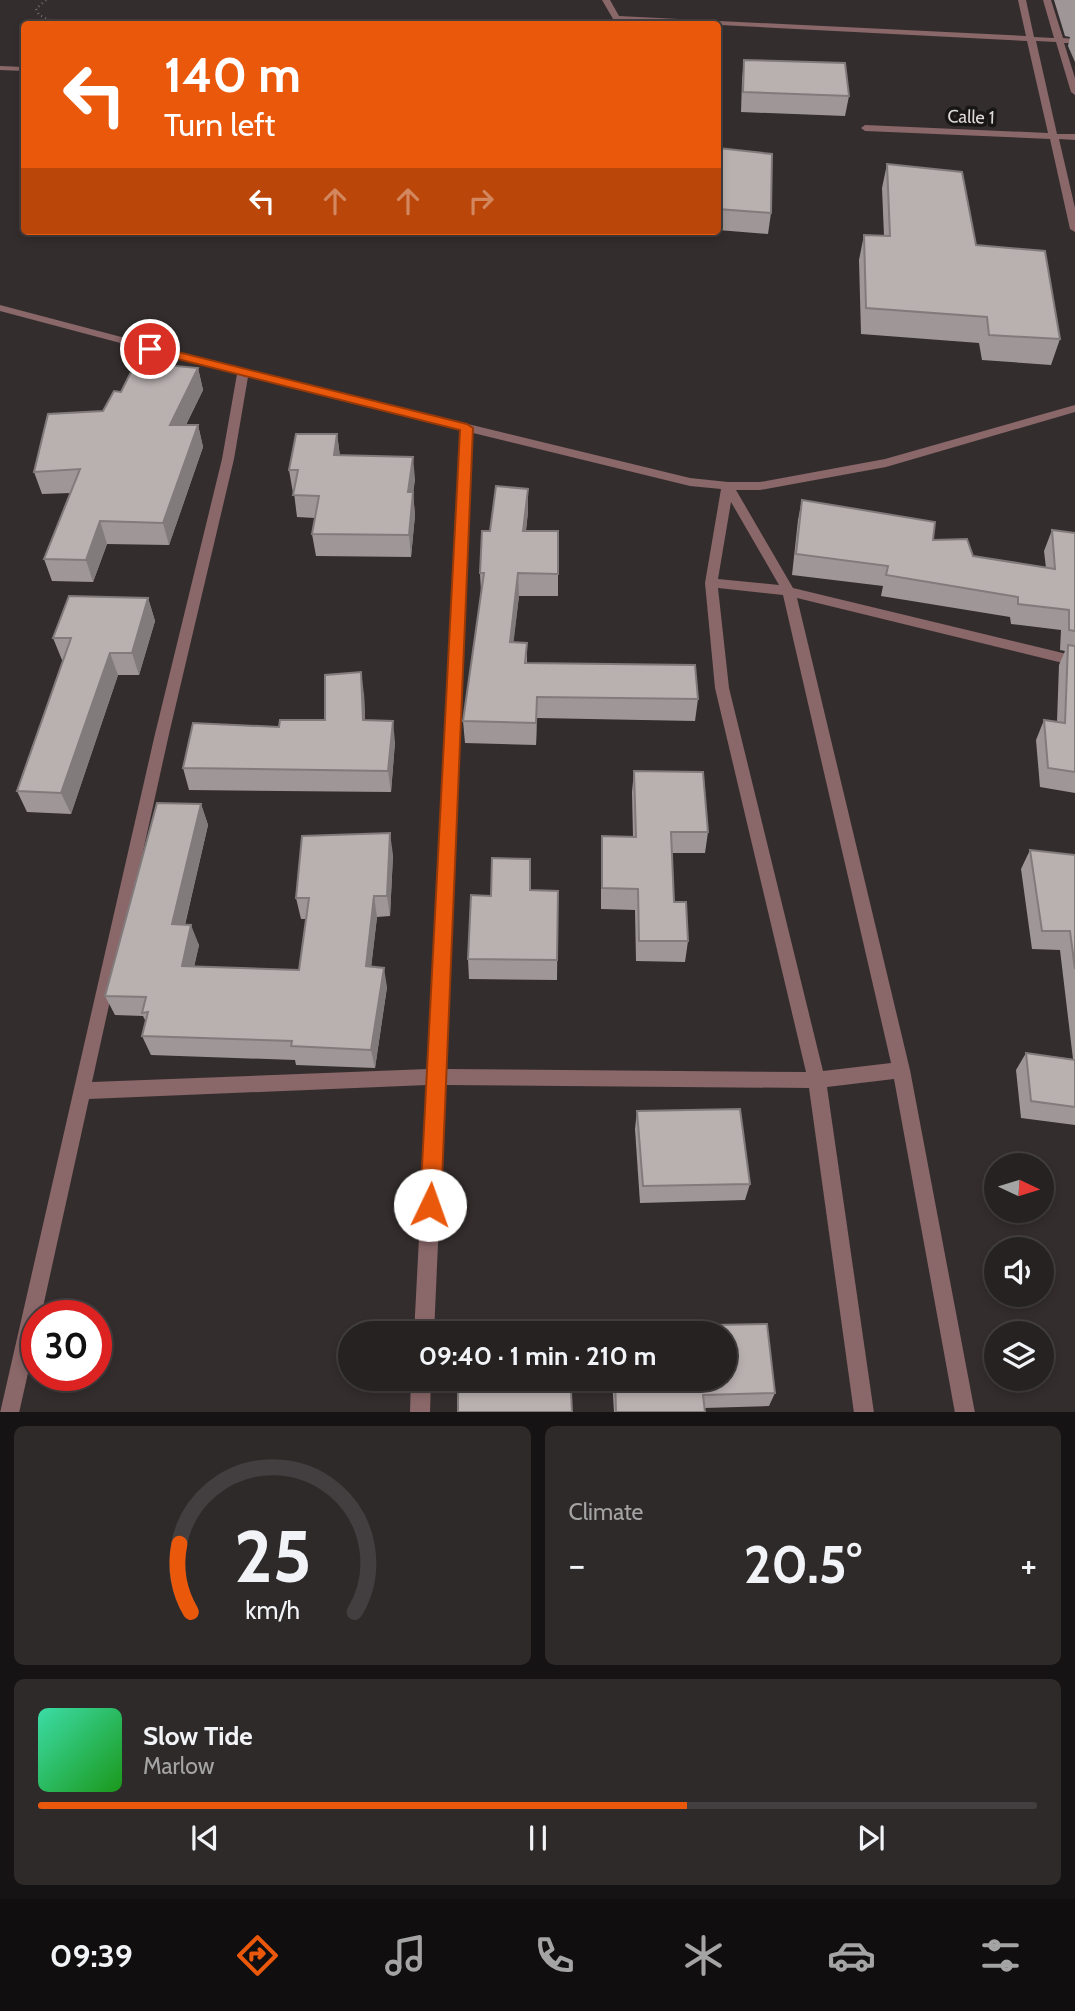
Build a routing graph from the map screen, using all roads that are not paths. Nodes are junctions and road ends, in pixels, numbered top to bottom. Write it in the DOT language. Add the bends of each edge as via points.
graph roads {
  1 [pos="606,0"];
  2 [pos="1021,0"];
  3 [pos="1047,0"];
  4 [pos="620,21"];
  5 [pos="721,25"];
  6 [pos="1032,39"];
  7 [pos="1060,41"];
  8 [pos="1075,41"];
  9 [pos="0,68"];
  10 [pos="21,69"];
  11 [pos="1075,92"];
  12 [pos="865,128"];
  13 [pos="1055,136"];
  14 [pos="1075,137"];
  15 [pos="1075,229"];
  16 [pos="0,308"];
  17 [pos="243,372"];
  18 [pos="1075,408"];
  19 [pos="467,428"];
  20 [pos="728,486"];
  21 [pos="711,583"];
  22 [pos="789,591"];
  23 [pos="1075,661"];
  24 [pos="901,1070"];
  25 [pos="437,1077"];
  26 [pos="817,1080"];
  27 [pos="82,1091"];
  28 [pos="425,1321"];
  29 [pos="421,1391"];
  30 [pos="9,1412"];
  31 [pos="420,1412"];
  32 [pos="863,1412"];
  33 [pos="965,1412"];
  1 -- 4 [label="street"];
  2 -- 6 [label="street"];
  3 -- 7 [label="street"];
  5 -- 6 [label="street"];
  6 -- 7 [label="street"];
  6 -- 13 [label="street"];
  7 -- 8 [label="street"];
  7 -- 11 [label="street"];
  9 -- 10 [label="street"];
  12 -- 13 [label="street, Calle 1"];
  13 -- 14 [label="street, Calle 1"];
  13 -- 15 [label="street"];
  16 -- 17 [label="street"];
  17 -- 19 [label="street"];
  17 -- 27 [label="street" via="228,459"];
  18 -- 20 [label="street" via="886,463 760,486"];
  19 -- 20 [label="street" via="690,482"];
  19 -- 25 [label="street"];
  20 -- 21 [label="street"];
  20 -- 22 [label="street"];
  21 -- 22 [label="street"];
  21 -- 26 [label="street" via="722,688"];
  22 -- 23 [label="street"];
  22 -- 24 [label="street"];
  24 -- 26 [label="street"];
  24 -- 33 [label="street"];
  25 -- 26 [label="street"];
  25 -- 27 [label="street"];
  25 -- 28 [label="street"];
  26 -- 32 [label="street"];
  27 -- 30 [label="street"];
  29 -- 31 [label="street"];
}
